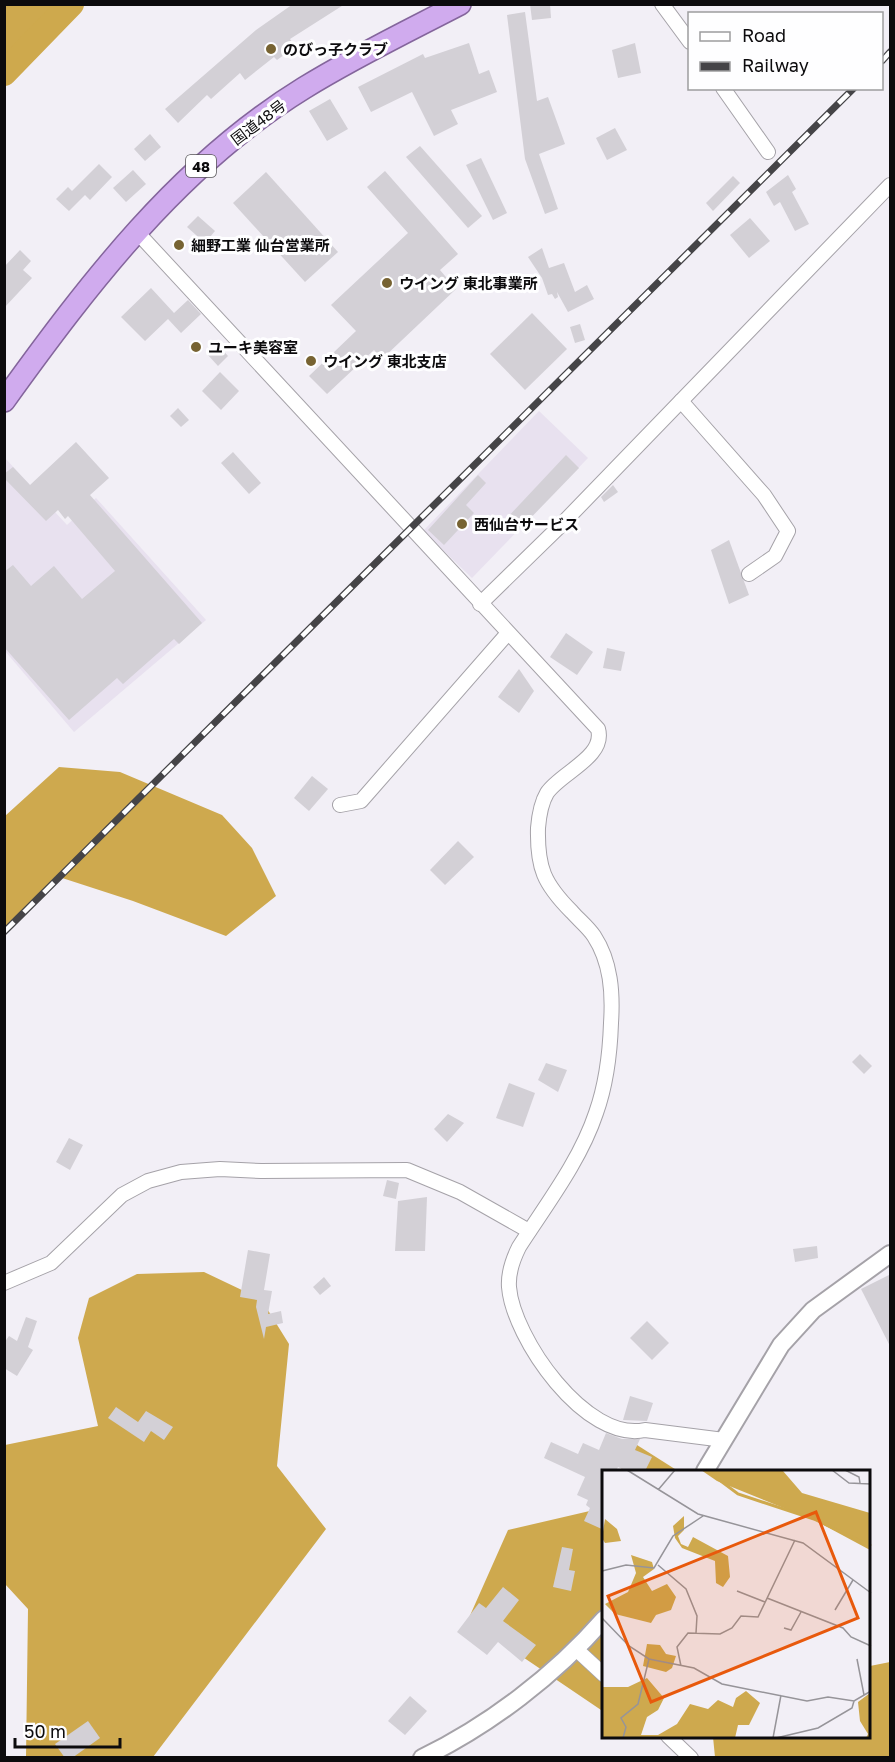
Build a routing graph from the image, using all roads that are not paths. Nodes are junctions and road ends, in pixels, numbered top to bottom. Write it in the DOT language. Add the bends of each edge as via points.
graph roads {
  1 [pos="460,4"];
  2 [pos="662,4"];
  3 [pos="688,39"];
  4 [pos="724,90"];
  5 [pos="768,152"];
  6 [pos="891,184"];
  7 [pos="136,231"];
  8 [pos="4,401"];
  9 [pos="681,401"];
  10 [pos="749,574"];
  11 [pos="480,604"];
  12 [pos="508,633"];
  13 [pos="340,805"];
  14 [pos="529,1231"];
  15 [pos="891,1254"];
  16 [pos="4,1283"];
  17 [pos="724,1440"];
  18 [pos="706,1470"];
  19 [pos="602,1621"];
  20 [pos="577,1650"];
  21 [pos="602,1673"];
  22 [pos="669,1738"];
  23 [pos="422,1758"];
  24 [pos="691,1758"];
  1 -- 7 [label="highway, 国道48号 / 48" via="303,89 199,168"];
  2 -- 3 [label="street"];
  4 -- 5 [label="street"];
  6 -- 9 [label="street"];
  7 -- 8 [label="highway, 国道48号 / 48"];
  7 -- 11 [label="street"];
  9 -- 10 [label="street" via="764,495 788,531 776,556"];
  9 -- 11 [label="street"];
  11 -- 12 [label="street"];
  12 -- 13 [label="street" via="361,801"];
  12 -- 14 [label="street" via="595,724 600,735 591,753 548,792 540,816 539,850 544,880 592,933 602,951 611,979 612,999 608,1058 596,1113 578,1154"];
  14 -- 16 [label="street" via="460,1192 407,1170 182,1172 148,1181 122,1195 51,1263"];
  14 -- 17 [label="street" via="512,1262 511,1298 536,1352 568,1398 589,1415 633,1432 645,1430"];
  15 -- 17 [label="street" via="813,1310 789,1336"];
  17 -- 18 [label="street"];
  19 -- 20 [label="street"];
  20 -- 21 [label="street"];
  20 -- 23 [label="street" via="508,1704"];
  22 -- 24 [label="street"];
}
